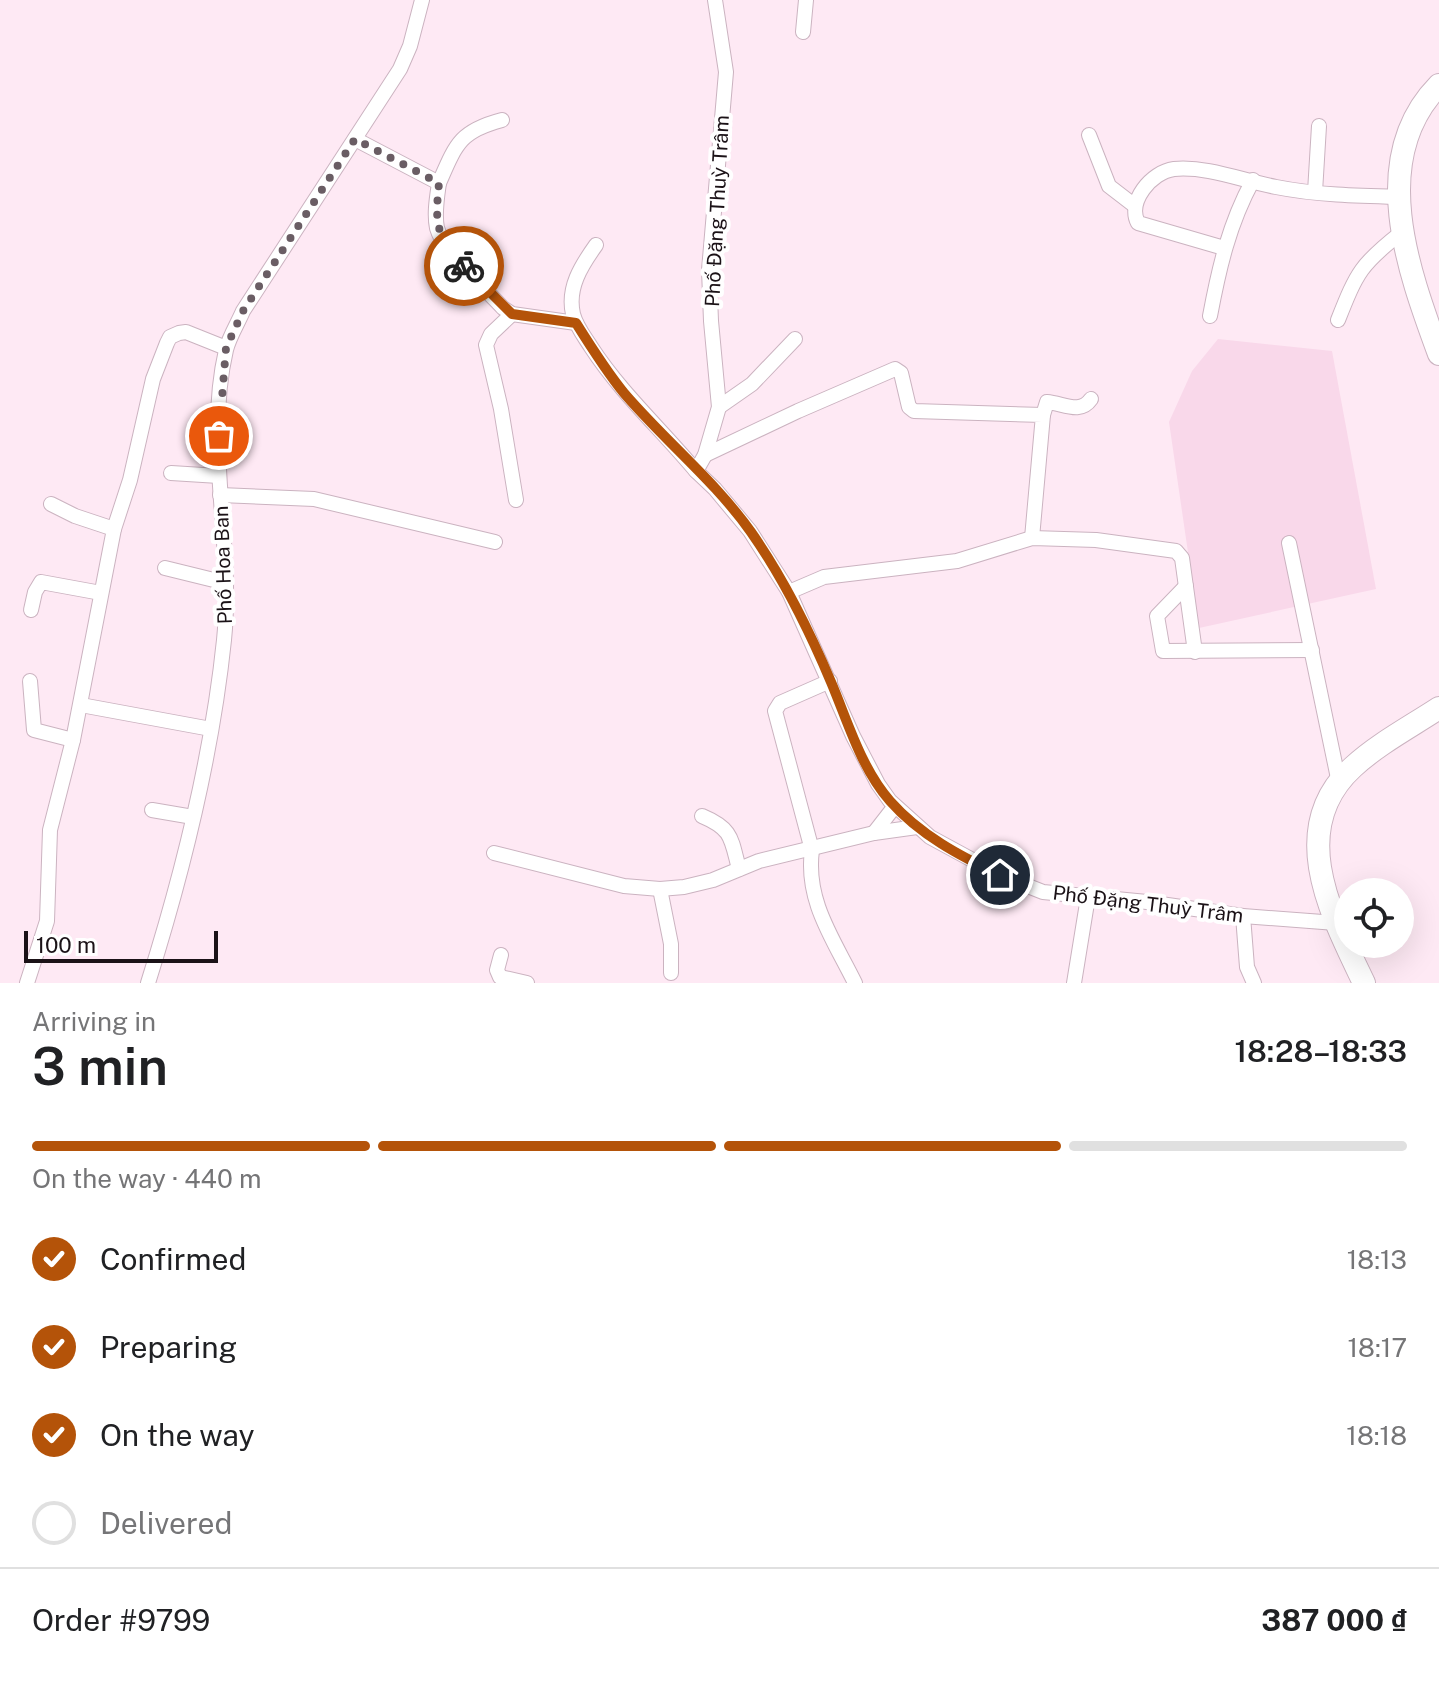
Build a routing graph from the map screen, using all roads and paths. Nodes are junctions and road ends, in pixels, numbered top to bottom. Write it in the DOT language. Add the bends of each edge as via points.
graph roads {
  1 [pos="422,0"];
  2 [pos="715,0"];
  3 [pos="806,0"];
  4 [pos="803,32"];
  5 [pos="1439,85"];
  6 [pos="502,120"];
  7 [pos="1319,126"];
  8 [pos="1089,135"];
  9 [pos="355,139"];
  10 [pos="1253,180"];
  11 [pos="439,183"];
  12 [pos="1315,192"];
  13 [pos="1399,197"];
  14 [pos="1135,206"];
  15 [pos="1402,232"];
  16 [pos="596,245"];
  17 [pos="1224,248"];
  18 [pos="512,314"];
  19 [pos="1210,316"];
  20 [pos="1338,320"];
  21 [pos="576,323"];
  22 [pos="795,339"];
  23 [pos="226,348"];
  24 [pos="1439,354"];
  25 [pos="1091,399"];
  26 [pos="719,407"];
  27 [pos="1043,415"];
  28 [pos="705,455"];
  29 [pos="696,471"];
  30 [pos="171,473"];
  31 [pos="219,476"];
  32 [pos="220,495"];
  33 [pos="516,500"];
  34 [pos="51,504"];
  35 [pos="114,529"];
  36 [pos="1032,538"];
  37 [pos="495,542"];
  38 [pos="1289,543"];
  39 [pos="165,568"];
  40 [pos="226,583"];
  41 [pos="1186,586"];
  42 [pos="789,592"];
  43 [pos="101,593"];
  44 [pos="31,610"];
  45 [pos="1312,650"];
  46 [pos="1195,652"];
  47 [pos="30,681"];
  48 [pos="830,681"];
  49 [pos="81,705"];
  50 [pos="1439,708"];
  51 [pos="211,729"];
  52 [pos="73,740"];
  53 [pos="1339,783"];
  54 [pos="895,806"];
  55 [pos="152,810"];
  56 [pos="702,816"];
  57 [pos="193,817"];
  58 [pos="917,827"];
  59 [pos="874,833"];
  60 [pos="812,850"];
  61 [pos="494,853"];
  62 [pos="739,869"];
  63 [pos="660,889"];
  64 [pos="1088,897"];
  65 [pos="1243,916"];
  66 [pos="1334,918"];
  67 [pos="1334,923"];
  68 [pos="501,955"];
  69 [pos="1352,958"];
  70 [pos="671,973"];
  71 [pos="27,983"];
  72 [pos="148,983"];
  73 [pos="527,983"];
  74 [pos="855,983"];
  75 [pos="1074,983"];
  76 [pos="1254,983"];
  77 [pos="1364,983"];
  1 -- 9 [label="street, Phố Hoa Ban" via="400,69"];
  2 -- 26 [label="street, Phố Đặng Thuỳ Trâm" via="726,72 709,270"];
  3 -- 4 [label="street"];
  5 -- 13 [label="main road" via="1413,117"];
  6 -- 11 [label="street" via="468,132"];
  7 -- 12 [label="street"];
  8 -- 14 [label="street" via="1109,186"];
  9 -- 11 [label="street"];
  9 -- 23 [label="street, Phố Hoa Ban" via="243,311"];
  10 -- 12 [label="street"];
  10 -- 14 [label="street" via="1167,171 1150,181"];
  10 -- 17 [label="street"];
  11 -- 18 [label="street" via="439,234"];
  12 -- 13 [label="street"];
  13 -- 15 [label="main road"];
  14 -- 17 [label="street" via="1141,226"];
  15 -- 20 [label="street" via="1365,263"];
  15 -- 24 [label="main road"];
  16 -- 21 [label="street" via="574,284"];
  17 -- 19 [label="street"];
  18 -- 21 [label="street"];
  18 -- 33 [label="street" via="486,345"];
  21 -- 29 [label="street" via="624,392"];
  22 -- 26 [label="street" via="752,384"];
  23 -- 31 [label="street, Phố Hoa Ban"];
  23 -- 35 [label="street" via="186,332 170,337 153,379"];
  25 -- 27 [label="street" via="1081,408 1047,402"];
  26 -- 28 [label="street, Phố Đặng Thuỳ Trâm"];
  27 -- 28 [label="street" via="914,411 901,373 893,369"];
  27 -- 36 [label="street"];
  28 -- 29 [label="street, Phố Đặng Thuỳ Trâm"];
  29 -- 42 [label="street, Phố Đặng Thuỳ Trâm" via="750,531"];
  30 -- 31 [label="street"];
  31 -- 32 [label="street, Phố Hoa Ban"];
  32 -- 37 [label="street" via="314,499"];
  32 -- 40 [label="street, Phố Hoa Ban"];
  34 -- 35 [label="street"];
  35 -- 43 [label="street"];
  36 -- 41 [label="street" via="1176,551"];
  36 -- 42 [label="street" via="957,561 824,577"];
  38 -- 45 [label="street"];
  39 -- 40 [label="street"];
  40 -- 51 [label="street, Phố Hoa Ban"];
  41 -- 46 [label="street"];
  41 -- 46 [label="street" via="1156,620 1163,651"];
  42 -- 48 [label="street, Phố Đặng Thuỳ Trâm"];
  43 -- 44 [label="street" via="41,582"];
  43 -- 49 [label="street"];
  45 -- 46 [label="street"];
  45 -- 53 [label="street"];
  47 -- 52 [label="street" via="34,730"];
  48 -- 54 [label="street, Phố Đặng Thuỳ Trâm" via="863,758"];
  48 -- 60 [label="street" via="780,703 775,711"];
  49 -- 51 [label="street"];
  49 -- 52 [label="street"];
  50 -- 53 [label="main road" via="1365,757"];
  51 -- 57 [label="street, Phố Hoa Ban"];
  52 -- 71 [label="street" via="50,830 47,921"];
  53 -- 66 [label="main road" via="1325,807 1318,854"];
  54 -- 58 [label="street, Phố Đặng Thuỳ Trâm"];
  54 -- 59 [label="street"];
  55 -- 57 [label="street"];
  56 -- 62 [label="street" via="729,832"];
  57 -- 72 [label="street, Phố Hoa Ban"];
  58 -- 59 [label="street"];
  58 -- 64 [label="street, Phố Đặng Thuỳ Trâm" via="1021,885"];
  59 -- 60 [label="street"];
  60 -- 62 [label="street"];
  60 -- 74 [label="street" via="813,892"];
  61 -- 63 [label="street" via="624,886"];
  62 -- 63 [label="street"];
  63 -- 70 [label="street"];
  64 -- 65 [label="street, Phố Đặng Thuỳ Trâm"];
  64 -- 75 [label="street"];
  65 -- 67 [label="street, Phố Đặng Thuỳ Trâm"];
  65 -- 76 [label="street" via="1247,967"];
  68 -- 73 [label="street" via="500,977"];
  69 -- 77 [label="main road"];
}
